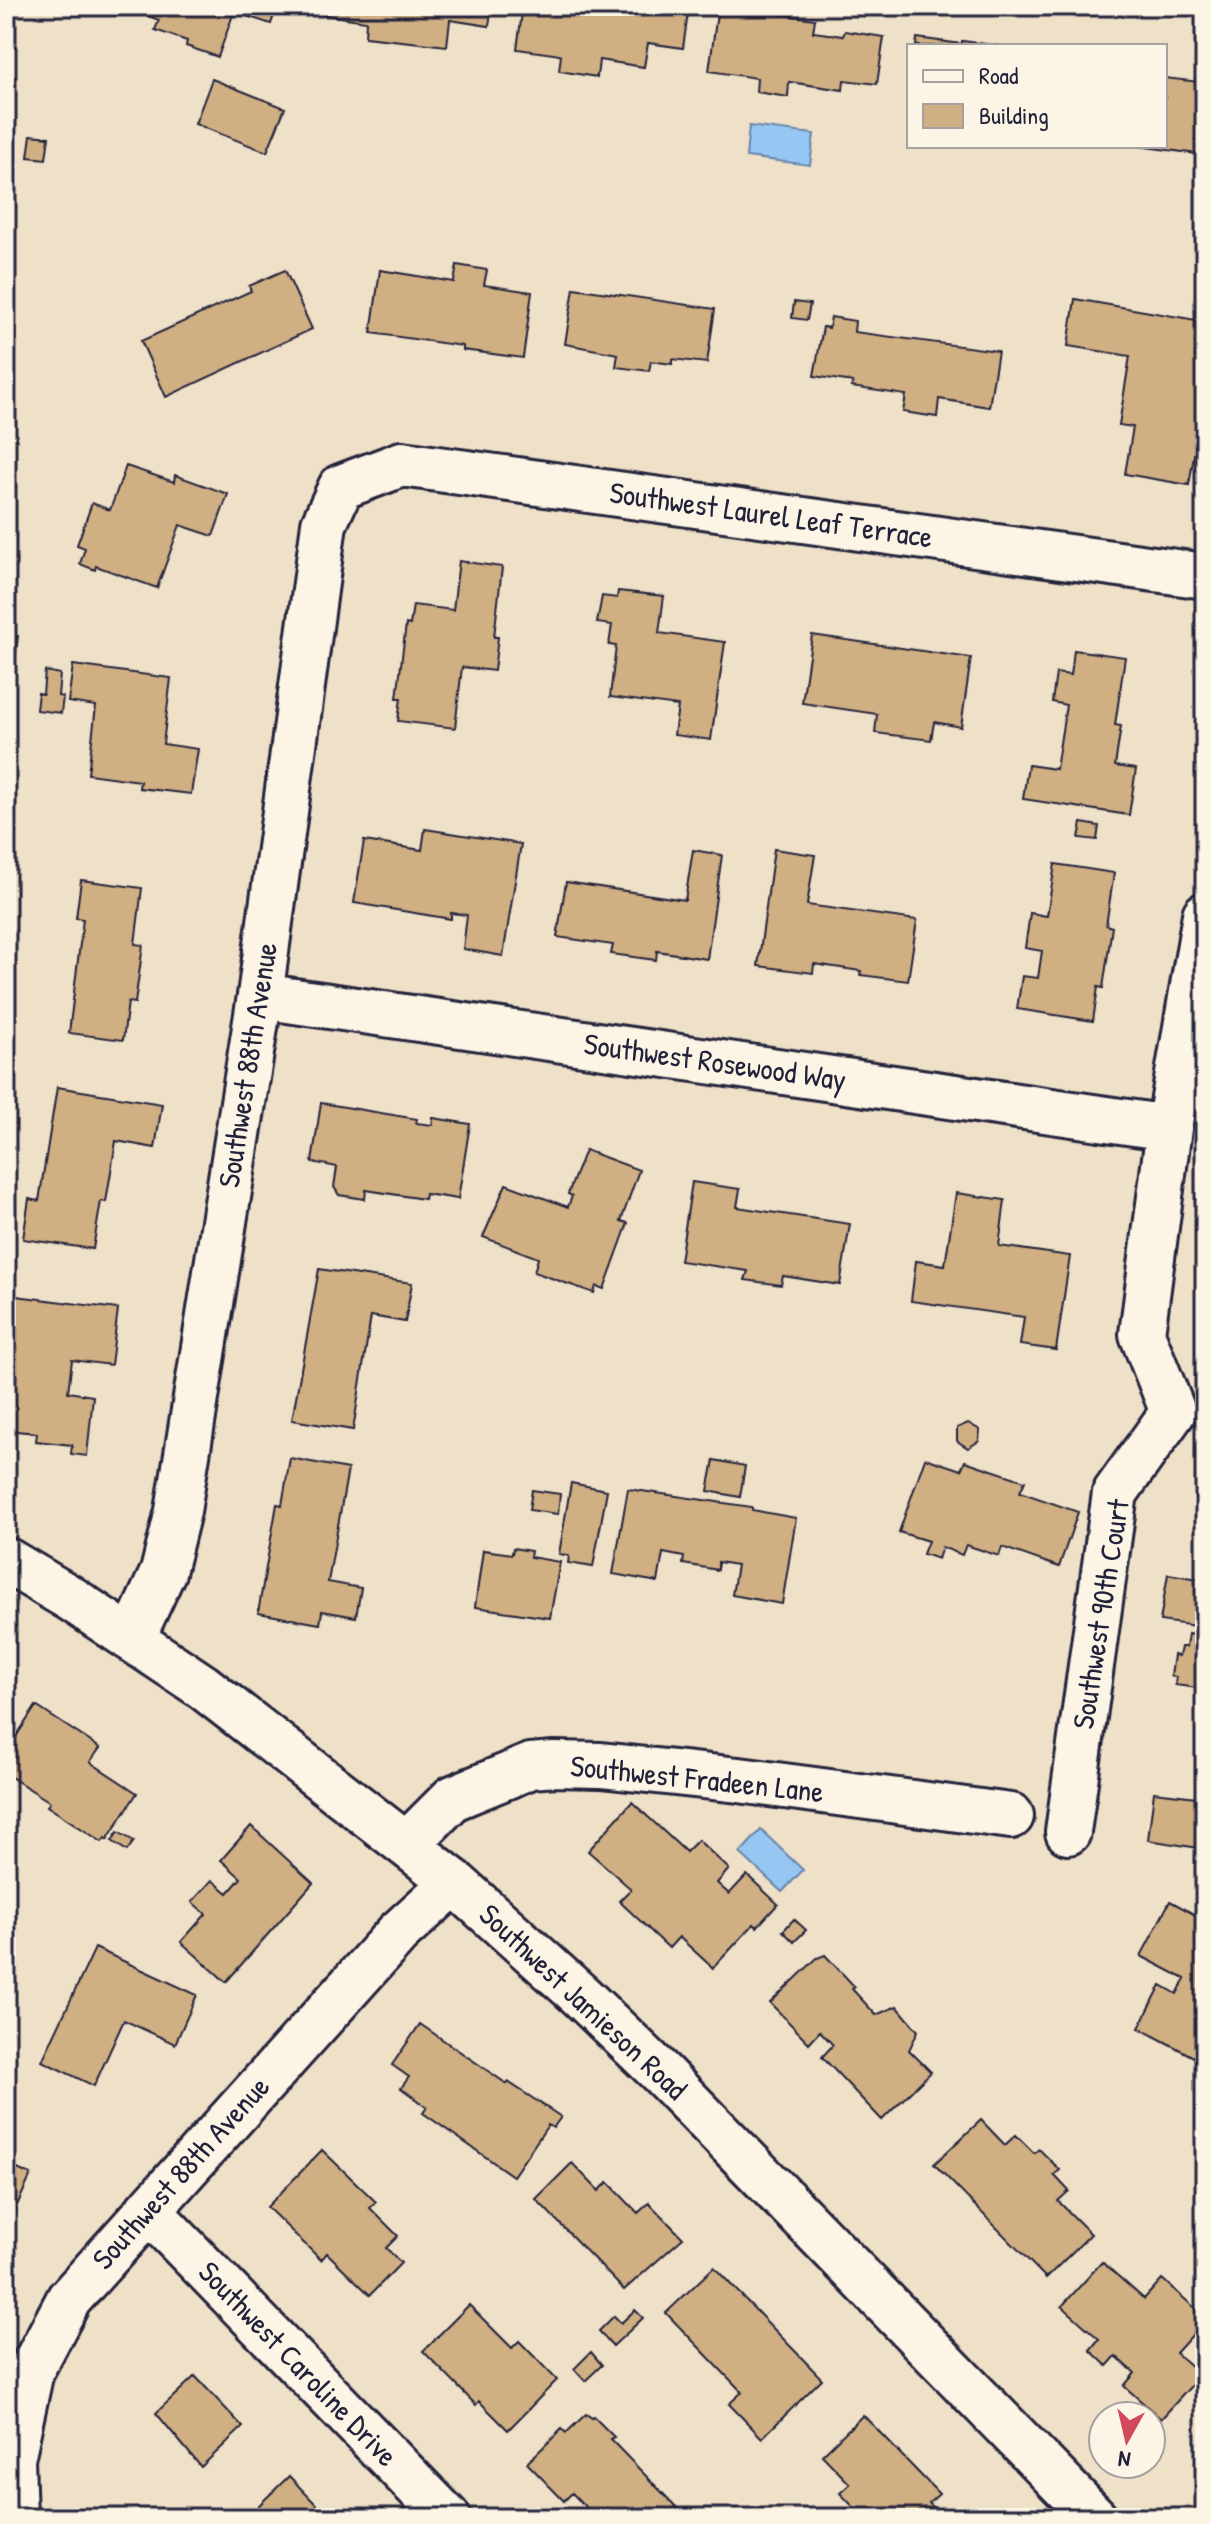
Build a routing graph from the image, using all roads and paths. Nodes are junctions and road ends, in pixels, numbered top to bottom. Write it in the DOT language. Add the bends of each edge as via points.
graph roads {
  1 [pos="341,487"];
  2 [pos="1205,576"];
  3 [pos="1205,915"];
  4 [pos="260,996"];
  5 [pos="1169,1128"];
  6 [pos="6,1560"];
  7 [pos="132,1639"];
  8 [pos="1011,1816"];
  9 [pos="1068,1832"];
  10 [pos="407,1844"];
  11 [pos="454,1882"];
  12 [pos="148,2210"];
  13 [pos="14,2518"];
  14 [pos="448,2518"];
  15 [pos="1095,2518"];
  1 -- 2 [label="street, Southwest Laurel Leaf Terrace" via="402,464"];
  1 -- 4 [label="street, Southwest 88th Avenue" via="324,524"];
  3 -- 5 [label="street"];
  4 -- 5 [label="street, Southwest Rosewood Way"];
  4 -- 7 [label="street, Southwest 88th Avenue" via="178,1511 163,1572"];
  5 -- 9 [label="street, Southwest 90th Court" via="1142,1334 1173,1412 1115,1493"];
  6 -- 7 [label="street, Southwest Jamieson Road"];
  7 -- 10 [label="street, Southwest Jamieson Road" via="202,1686"];
  8 -- 10 [label="street, Southwest Fradeen Lane" via="601,1765 554,1764 531,1766 453,1798"];
  10 -- 11 [label="street, Southwest Jamieson Road"];
  11 -- 12 [label="street, Southwest 88th Avenue" via="398,1933"];
  11 -- 15 [label="street, Southwest Jamieson Road" via="661,2073"];
  12 -- 13 [label="street, Southwest 88th Avenue" via="69,2299 31,2371 12,2459"];
  12 -- 14 [label="street, Southwest Caroline Drive"];
}
